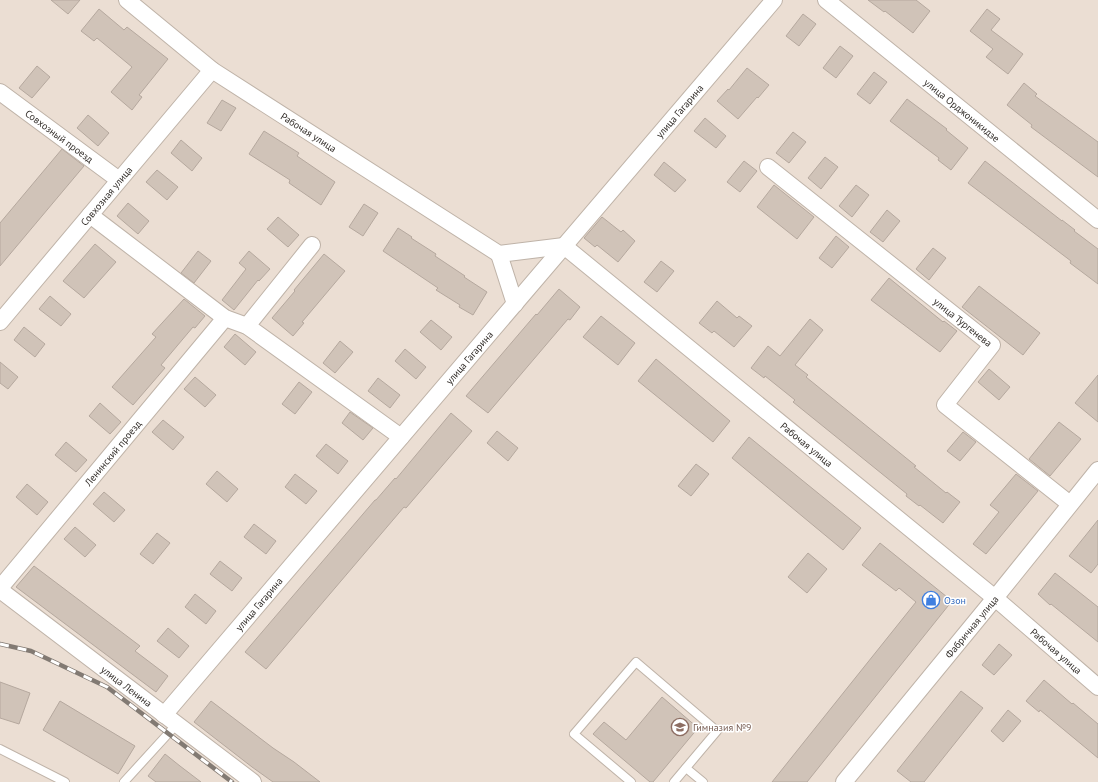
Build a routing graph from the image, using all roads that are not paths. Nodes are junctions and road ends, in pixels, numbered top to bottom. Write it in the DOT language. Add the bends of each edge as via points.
graph roads {
  1 [pos="127,0"];
  2 [pos="774,0"];
  3 [pos="826,0"];
  4 [pos="212,70"];
  5 [pos="0,92"];
  6 [pos="768,167"];
  7 [pos="119,180"];
  8 [pos="90,215"];
  9 [pos="1098,220"];
  10 [pos="312,245"];
  11 [pos="564,246"];
  12 [pos="499,254"];
  13 [pos="515,304"];
  14 [pos="225,318"];
  15 [pos="0,322"];
  16 [pos="247,326"];
  17 [pos="401,437"];
  18 [pos="1098,470"];
  19 [pos="1070,504"];
  20 [pos="0,589"];
  21 [pos="995,598"];
  22 [pos="1098,687"];
  23 [pos="170,720"];
  24 [pos="0,749"];
  25 [pos="686,768"];
  26 [pos="65,782"];
  27 [pos="124,782"];
  28 [pos="253,782"];
  29 [pos="631,782"];
  30 [pos="674,782"];
  31 [pos="703,782"];
  32 [pos="844,782"];
  1 -- 4 [label="street, Рабочая улица"];
  2 -- 11 [label="street, улица Гагарина"];
  3 -- 9 [label="street, улица Орджоникидзе"];
  4 -- 7 [label="street, Совхозная улица"];
  4 -- 12 [label="street, Рабочая улица"];
  5 -- 7 [label="street, Совхозный проезд"];
  6 -- 19 [label="street, улица Тургенева" via="992,345 945,405"];
  7 -- 8 [label="street, Совхозная улица"];
  8 -- 14 [label="street"];
  8 -- 15 [label="street, Совхозная улица"];
  10 -- 16 [label="street"];
  11 -- 12 [label="street"];
  11 -- 13 [label="street, улица Гагарина"];
  11 -- 21 [label="street, Рабочая улица"];
  12 -- 13 [label="street"];
  13 -- 17 [label="street, улица Гагарина"];
  14 -- 16 [label="street"];
  14 -- 20 [label="street, Ленинский проезд"];
  16 -- 17 [label="street"];
  17 -- 23 [label="street, улица Гагарина"];
  18 -- 19 [label="street, Фабричная улица"];
  19 -- 21 [label="street, Фабричная улица"];
  20 -- 23 [label="street, улица Ленина"];
  21 -- 22 [label="street, Рабочая улица"];
  21 -- 32 [label="street, Фабричная улица"];
  23 -- 27 [label="lane"];
  23 -- 28 [label="street, улица Ленина"];
  24 -- 26 [label="lane"];
  25 -- 29 [label="lane" via="717,731 636,662 574,734"];
  25 -- 30 [label="lane"];
  25 -- 31 [label="lane"];
}
